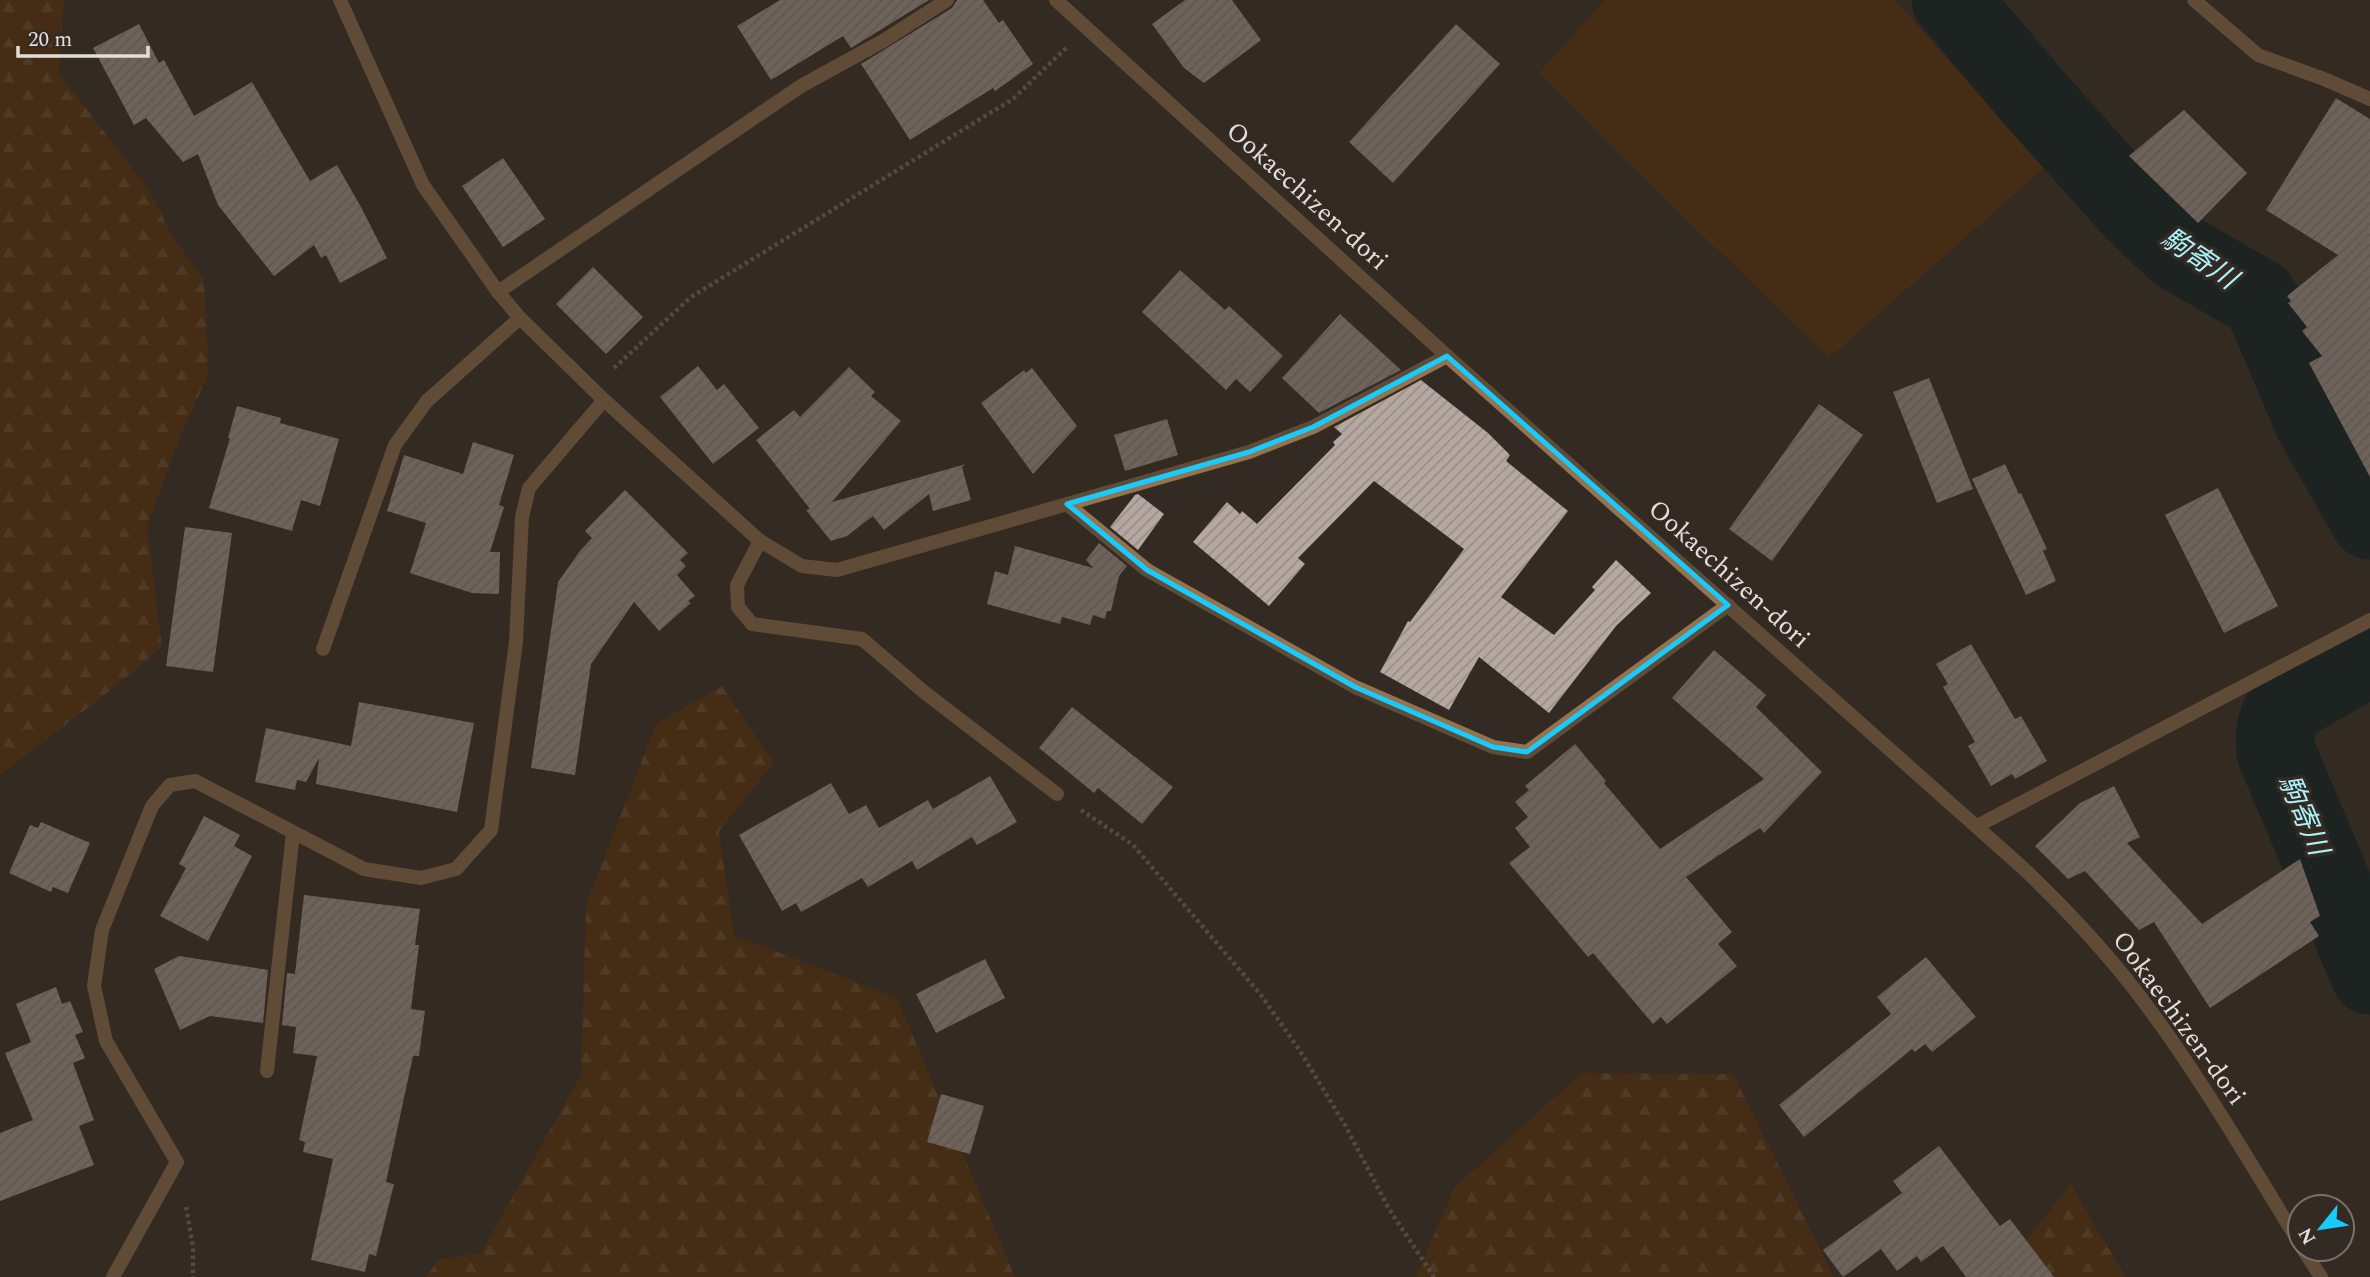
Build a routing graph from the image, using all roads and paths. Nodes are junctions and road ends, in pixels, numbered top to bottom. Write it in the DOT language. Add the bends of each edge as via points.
graph roads {
  1 [pos="340,0"];
  2 [pos="947,0"];
  3 [pos="1056,0"];
  4 [pos="2193,0"];
  5 [pos="1086,28"];
  6 [pos="2370,99"];
  7 [pos="498,292"];
  8 [pos="520,318"];
  9 [pos="1447,356"];
  10 [pos="592,388"];
  11 [pos="604,400"];
  12 [pos="1067,503"];
  13 [pos="761,541"];
  14 [pos="1728,606"];
  15 [pos="2370,620"];
  16 [pos="323,649"];
  17 [pos="1056,794"];
  18 [pos="1977,826"];
  19 [pos="293,833"];
  20 [pos="267,1071"];
  21 [pos="177,1161"];
  22 [pos="2286,1222"];
  23 [pos="113,1277"];
  24 [pos="192,1277"];
  25 [pos="1434,1277"];
  1 -- 7 [label="street" via="423,186"];
  2 -- 7 [label="street" via="802,86"];
  3 -- 5 [label="street, Ookaechizen-dori"];
  4 -- 6 [label="street" via="2258,55"];
  5 -- 9 [label="street, Ookaechizen-dori"];
  5 -- 10 [label="path" via="1013,99 691,297"];
  7 -- 8 [label="street"];
  8 -- 10 [label="street"];
  8 -- 16 [label="street" via="428,401 395,445"];
  9 -- 12 [label="street" via="1313,427 1250,452"];
  9 -- 14 [label="street, Ookaechizen-dori"];
  10 -- 11 [label="street"];
  11 -- 13 [label="street"];
  11 -- 19 [label="street" via="529,488 522,517 516,642 491,830 456,869 421,878 364,869"];
  12 -- 13 [label="street" via="837,570 802,566"];
  12 -- 14 [label="street" via="1147,570 1211,607 1355,687 1493,747 1527,752"];
  13 -- 17 [label="street" via="737,585 738,607 752,624 862,639"];
  14 -- 18 [label="street, Ookaechizen-dori"];
  15 -- 18 [label="street"];
  17 -- 25 [label="path" via="1133,845 1261,995 1300,1051 1389,1209"];
  18 -- 22 [label="street, Ookaechizen-dori" via="2064,908 2135,990"];
  19 -- 20 [label="street"];
  19 -- 21 [label="street" via="195,781 170,785 152,806 102,930 94,986 106,1041"];
  21 -- 23 [label="street"];
  21 -- 24 [label="path" via="193,1247"];
}
